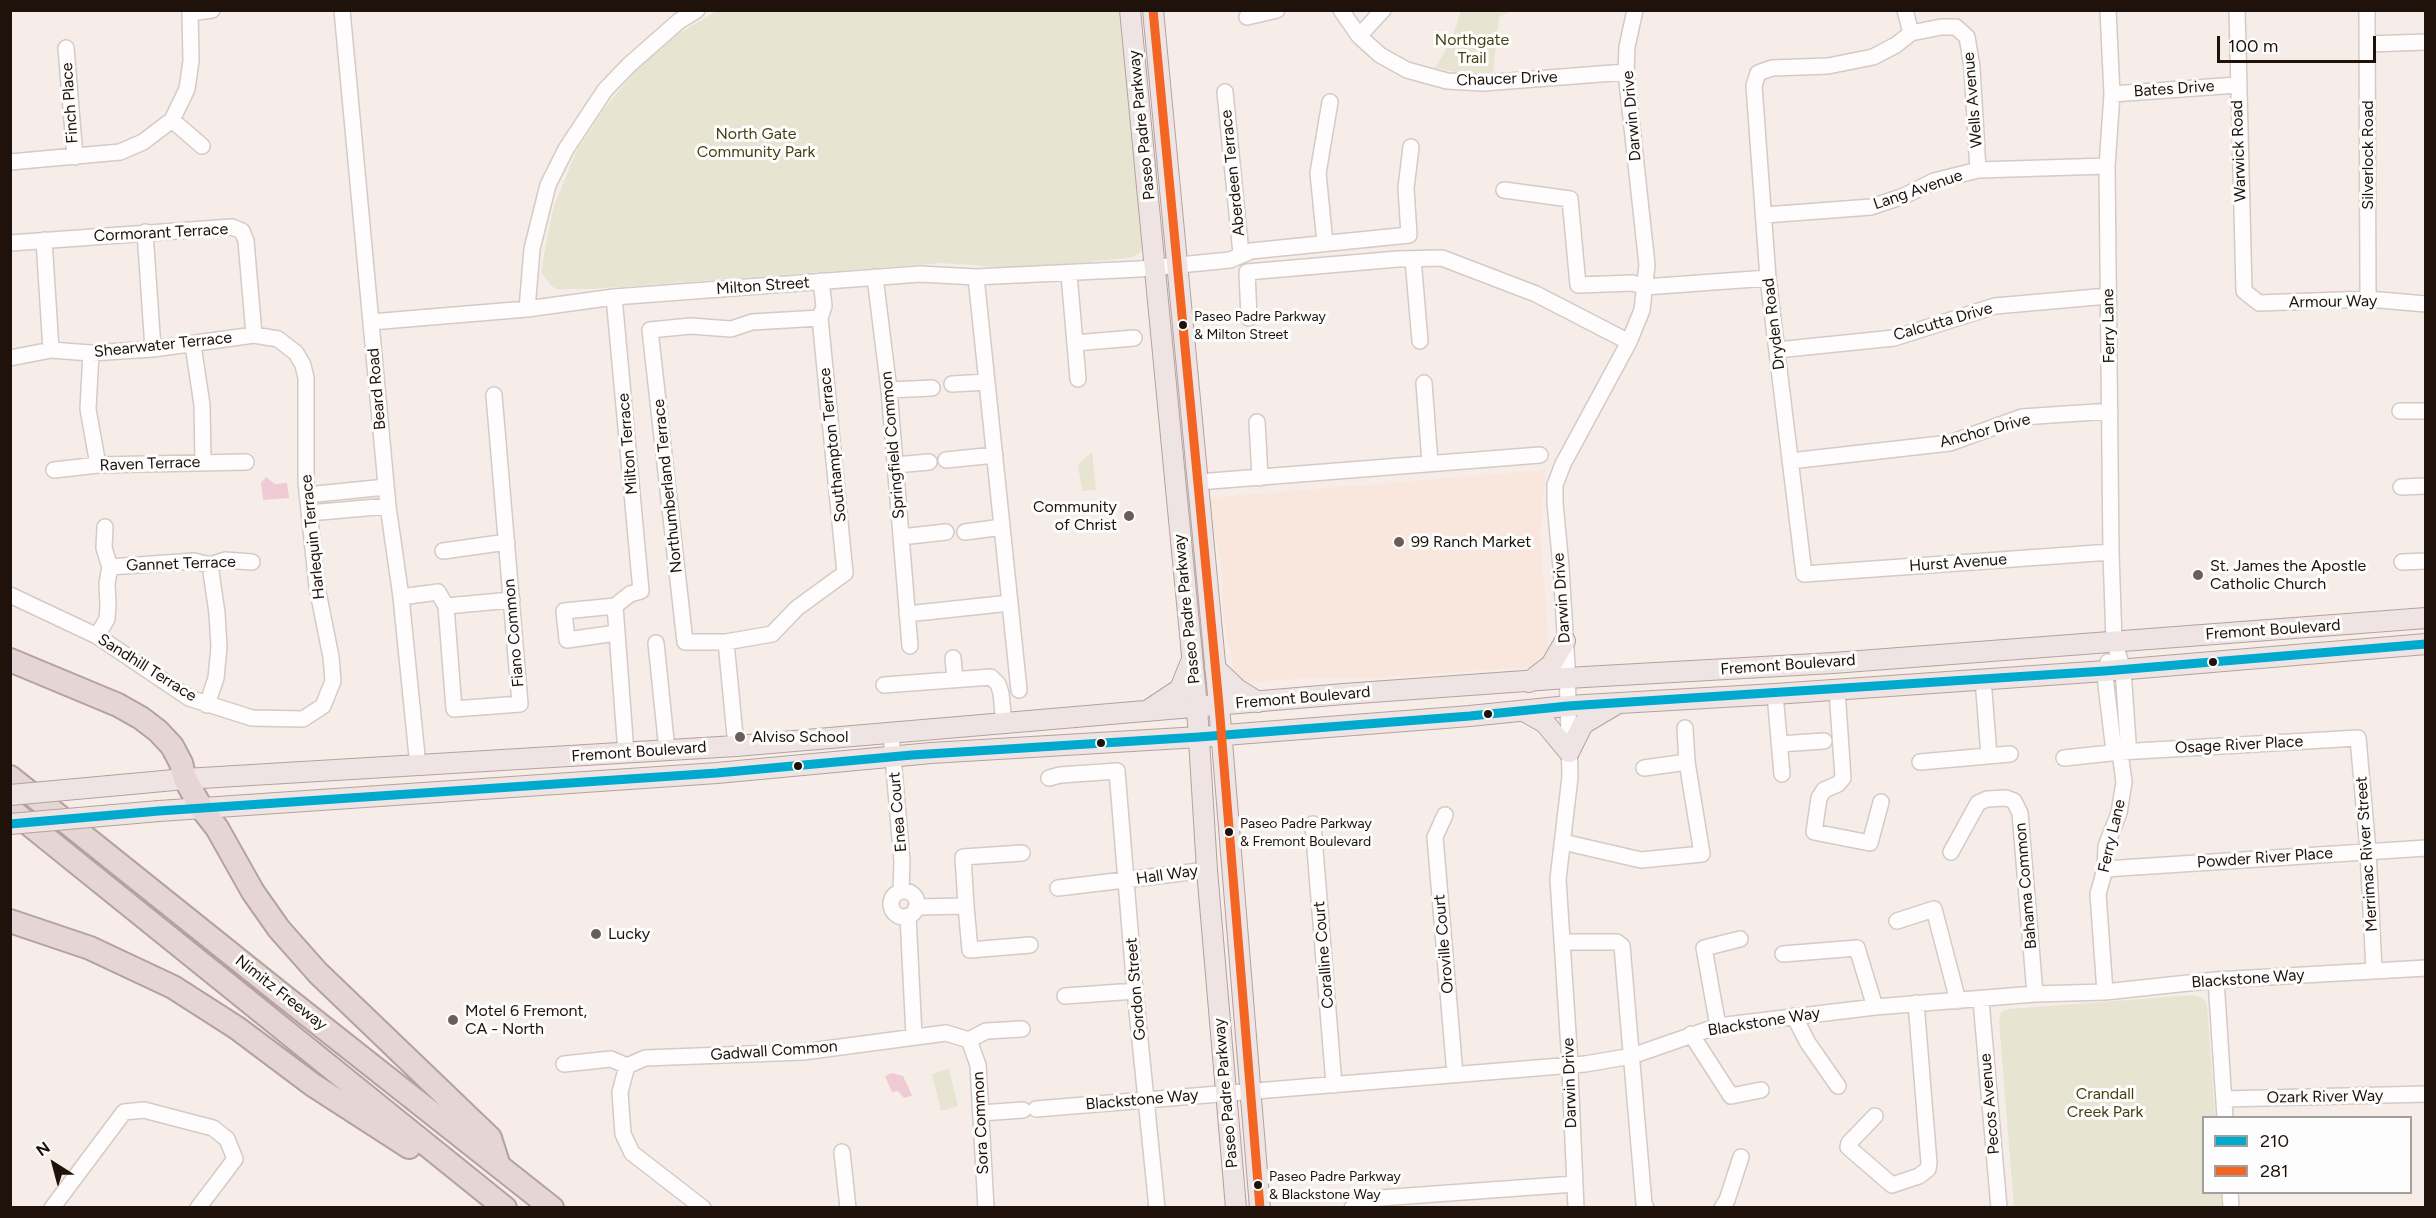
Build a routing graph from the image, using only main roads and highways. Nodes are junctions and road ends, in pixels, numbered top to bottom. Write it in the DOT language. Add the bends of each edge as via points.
graph roads {
  1 [pos="1130,10"];
  2 [pos="1153,10"];
  3 [pos="1170,435"];
  4 [pos="1201,514"];
  5 [pos="2426,618"];
  6 [pos="1565,641"];
  7 [pos="2426,644"];
  8 [pos="1192,658"];
  9 [pos="10,660"];
  10 [pos="1215,668"];
  11 [pos="1529,682"];
  12 [pos="1258,702"];
  13 [pos="1619,703"];
  14 [pos="1219,705"];
  15 [pos="1197,706"];
  16 [pos="1146,711"];
  17 [pos="1524,711"];
  18 [pos="1270,731"];
  19 [pos="1221,734"];
  20 [pos="1198,737"];
  21 [pos="1156,739"];
  22 [pos="736,746"];
  23 [pos="10,777"];
  24 [pos="1225,777"];
  25 [pos="184,779"];
  26 [pos="1201,779"];
  27 [pos="605,782"];
  28 [pos="10,795"];
  29 [pos="10,809"];
  30 [pos="202,809"];
  31 [pos="10,823"];
  32 [pos="10,921"];
  33 [pos="411,1148"];
  34 [pos="498,1163"];
  35 [pos="485,1208"];
  36 [pos="505,1208"];
  37 [pos="552,1208"];
  38 [pos="1236,1208"];
  39 [pos="1260,1208"];
  1 -- 3 [label="main road, Paseo Padre Parkway"];
  2 -- 4 [label="main road, Paseo Padre Parkway"];
  3 -- 4 [label="main road" via="1181,465 1188,506"];
  3 -- 8 [label="main road, Paseo Padre Parkway"];
  4 -- 10 [label="main road, Paseo Padre Parkway"];
  5 -- 11 [label="main road, Fremont Boulevard"];
  6 -- 11 [label="main road" via="1551,665"];
  7 -- 13 [label="main road, Fremont Boulevard" via="2114,670"];
  8 -- 15 [label="main road, Paseo Padre Parkway"];
  8 -- 16 [label="main road" via="1180,689"];
  9 -- 25 [label="highway" via="141,718 172,746"];
  10 -- 12 [label="main road" via="1237,690"];
  10 -- 14 [label="main road, Paseo Padre Parkway"];
  11 -- 12 [label="main road, Fremont Boulevard"];
  12 -- 14 [label="main road, Fremont Boulevard"];
  13 -- 17 [label="main road, Fremont Boulevard"];
  13 -- 17 [label="main road" via="1583,724 1569,752 1545,723"];
  14 -- 15 [label="main road, Fremont Boulevard"];
  14 -- 19 [label="main road, Paseo Padre Parkway"];
  15 -- 16 [label="main road, Fremont Boulevard"];
  15 -- 20 [label="main road, Paseo Padre Parkway"];
  16 -- 22 [label="main road, Fremont Boulevard"];
  17 -- 18 [label="main road, Fremont Boulevard"];
  18 -- 19 [label="main road, Fremont Boulevard"];
  18 -- 24 [label="main road" via="1235,751"];
  19 -- 20 [label="main road, Fremont Boulevard"];
  19 -- 24 [label="main road, Paseo Padre Parkway"];
  20 -- 21 [label="main road, Fremont Boulevard"];
  20 -- 26 [label="main road, Paseo Padre Parkway"];
  21 -- 26 [label="main road" via="1184,754"];
  21 -- 27 [label="main road, Fremont Boulevard" via="893,756"];
  22 -- 25 [label="main road, Fremont Boulevard"];
  22 -- 27 [label="main road" via="724,761 627,768"];
  23 -- 34 [label="highway, Nimitz Freeway"];
  24 -- 39 [label="main road, Paseo Padre Parkway"];
  25 -- 28 [label="main road, Fremont Boulevard, bridge"];
  25 -- 30 [label="highway"];
  26 -- 38 [label="main road, Paseo Padre Parkway"];
  27 -- 30 [label="main road, Fremont Boulevard"];
  29 -- 36 [label="highway"];
  30 -- 31 [label="main road, Fremont Boulevard, bridge"];
  30 -- 34 [label="highway" via="279,929 318,973 490,1138"];
  31 -- 33 [label="highway"];
  32 -- 33 [label="highway" via="90,948 173,987"];
  33 -- 35 [label="highway"];
  34 -- 37 [label="highway, Nimitz Freeway"];
}
